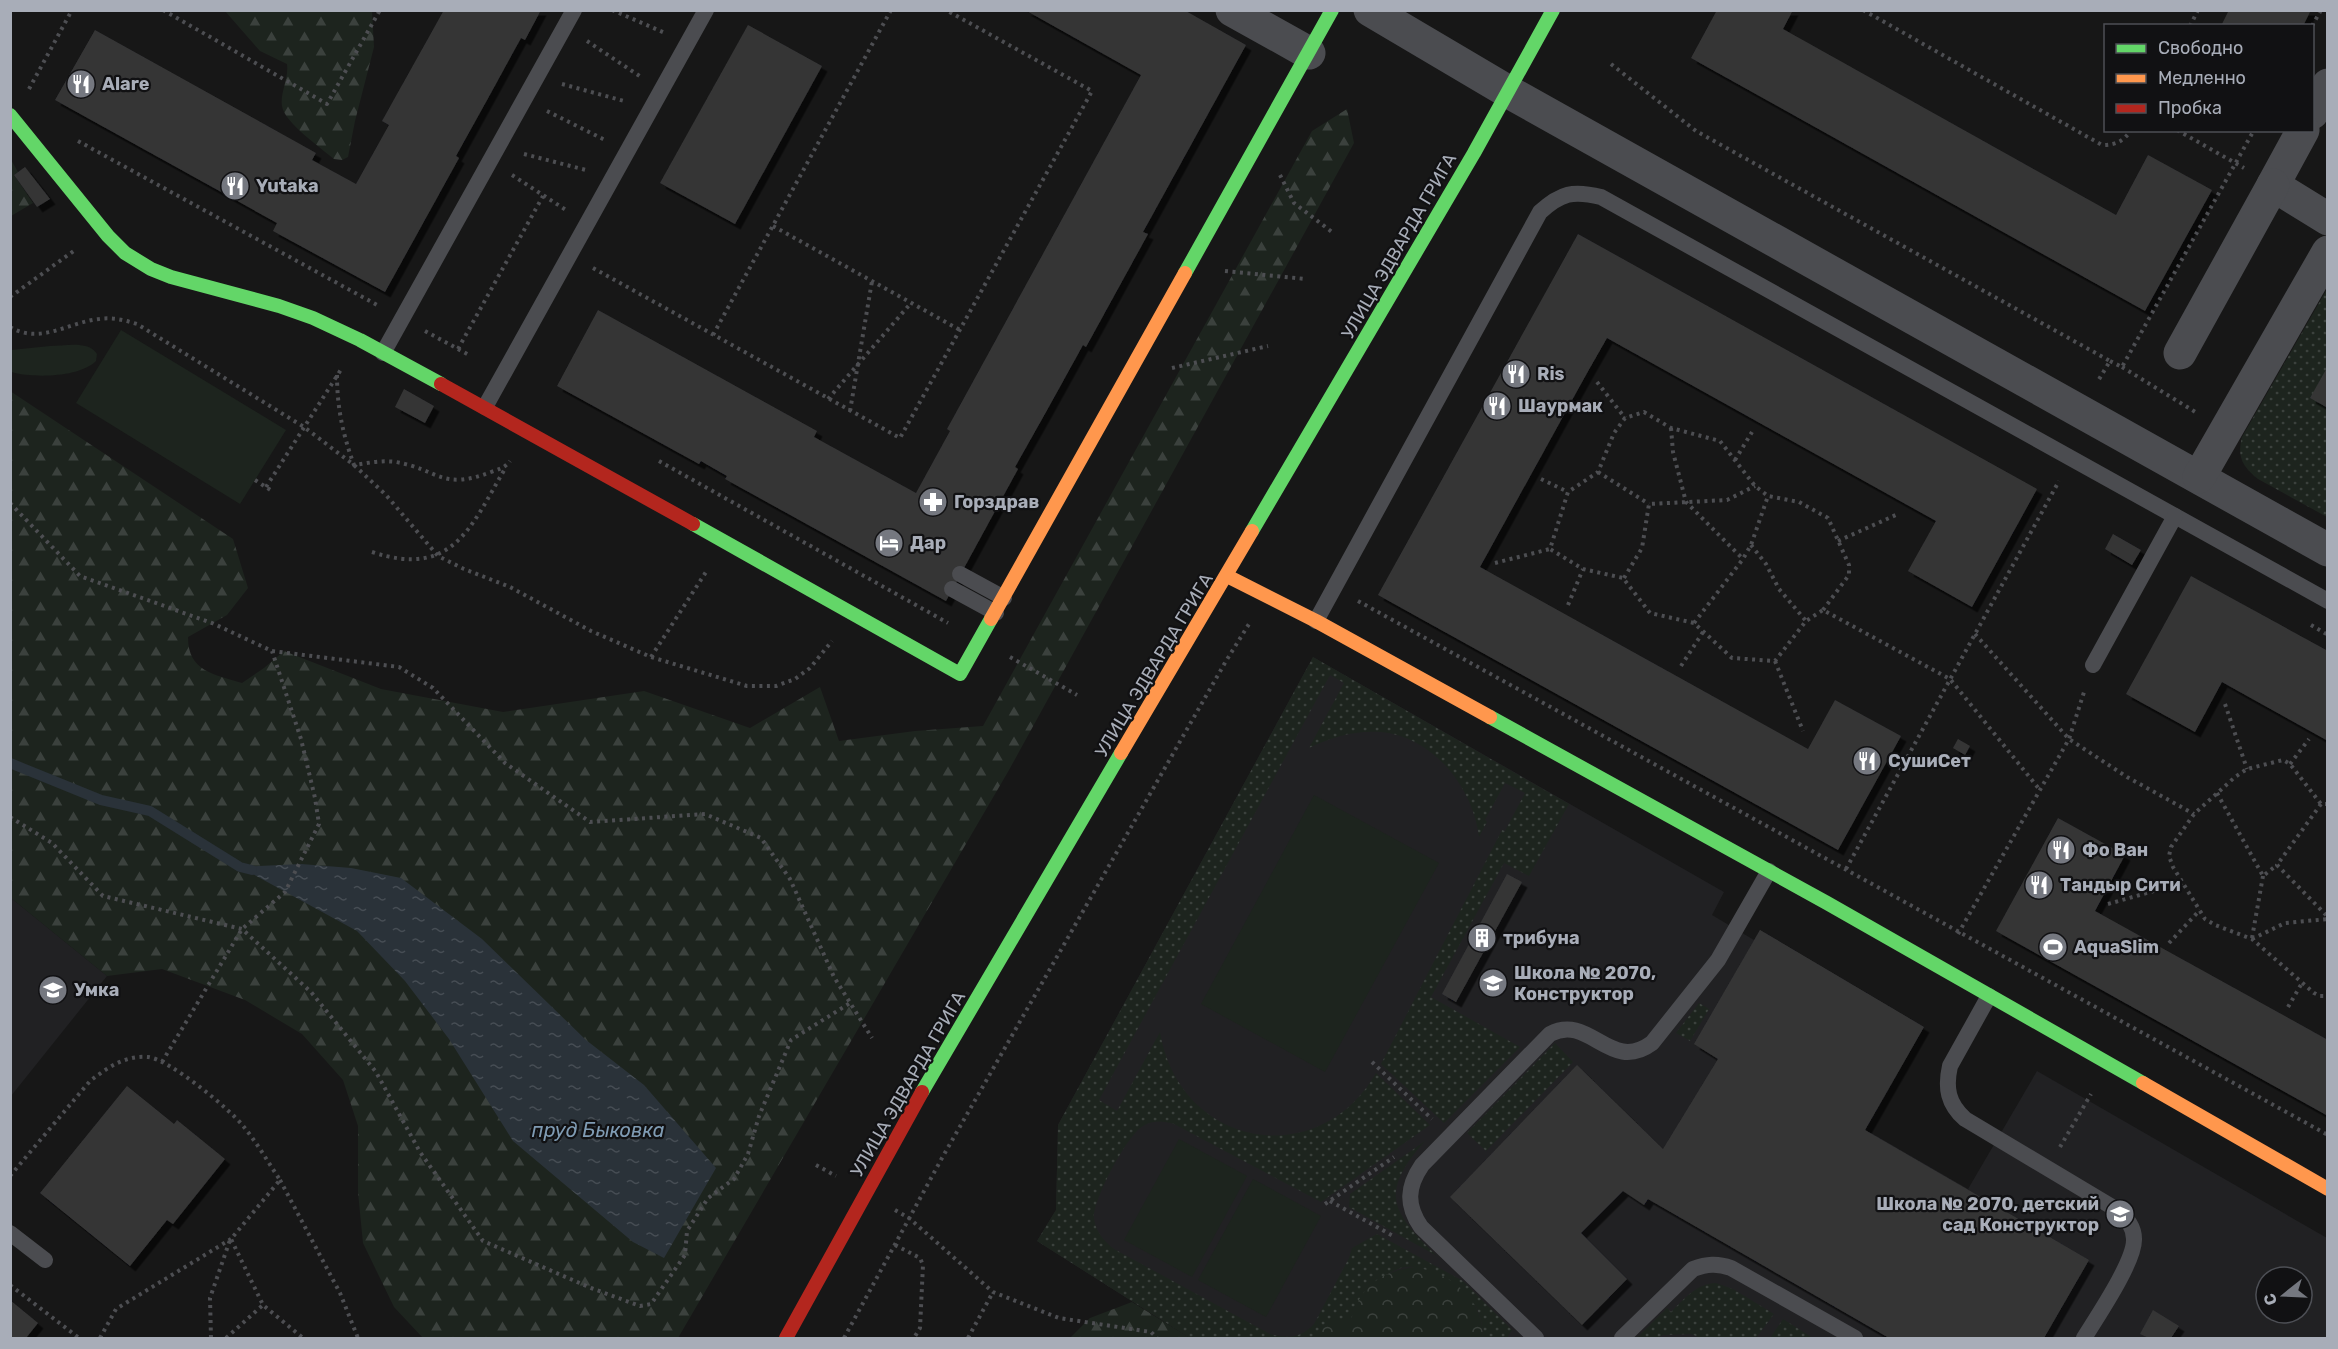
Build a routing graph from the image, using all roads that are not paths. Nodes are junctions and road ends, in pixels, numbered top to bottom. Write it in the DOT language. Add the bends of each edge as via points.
graph roads {
  1 [pos="574,10"];
  2 [pos="706,10"];
  3 [pos="1232,10"];
  4 [pos="1332,10"];
  5 [pos="1370,10"];
  6 [pos="1552,10"];
  7 [pos="1308,53"];
  8 [pos="2328,85"];
  9 [pos="1507,91"];
  10 [pos="2314,111"];
  11 [pos="10,115"];
  12 [pos="2302,132"];
  13 [pos="2273,185"];
  14 [pos="2328,219"];
  15 [pos="2328,252"];
  16 [pos="383,352"];
  17 [pos="2180,353"];
  18 [pos="485,407"];
  19 [pos="2199,477"];
  20 [pos="2175,516"];
  21 [pos="2328,550"];
  22 [pos="960,574"];
  23 [pos="1227,576"];
  24 [pos="952,589"];
  25 [pos="1004,598"];
  26 [pos="2328,601"];
  27 [pos="996,613"];
  28 [pos="1316,621"];
  29 [pos="2093,665"];
  30 [pos="1769,871"];
  31 [pos="1989,996"];
  32 [pos="2328,1189"];
  33 [pos="10,1233"];
  34 [pos="45,1260"];
  35 [pos="786,1338"];
  36 [pos="1536,1338"];
  37 [pos="1622,1338"];
  38 [pos="1855,1338"];
  39 [pos="2084,1338"];
  1 -- 16 [label="lane"];
  2 -- 18 [label="lane"];
  3 -- 7 [label="street"];
  4 -- 7 [label="street"];
  5 -- 9 [label="street"];
  6 -- 9 [label="street, УЛИЦА ЭДВАРДА ГРИГА"];
  7 -- 25 [label="street"];
  8 -- 10 [label="street"];
  9 -- 19 [label="street"];
  9 -- 23 [label="street, УЛИЦА ЭДВАРДА ГРИГА"];
  11 -- 16 [label="street" via="125,253 171,277 312,318"];
  12 -- 13 [label="street"];
  13 -- 14 [label="street"];
  13 -- 17 [label="street"];
  15 -- 19 [label="street"];
  16 -- 18 [label="street"];
  18 -- 27 [label="street" via="960,674"];
  19 -- 21 [label="street"];
  20 -- 26 [label="lane"];
  20 -- 28 [label="lane" via="1601,197 1575,193 1552,200 1540,212"];
  20 -- 29 [label="lane"];
  22 -- 25 [label="lane"];
  23 -- 28 [label="street"];
  23 -- 35 [label="street, УЛИЦА ЭДВАРДА ГРИГА" via="897,1137"];
  24 -- 27 [label="lane"];
  25 -- 27 [label="street"];
  28 -- 30 [label="street"];
  30 -- 31 [label="street"];
  30 -- 36 [label="lane" via="1718,960 1652,1043 1623,1053 1579,1030 1559,1029 1542,1040 1414,1176 1409,1201 1421,1227"];
  31 -- 32 [label="street"];
  31 -- 39 [label="lane" via="1950,1066 1950,1102 1965,1119 2119,1211 2133,1230 2131,1257"];
  33 -- 34 [label="lane"];
  37 -- 38 [label="lane" via="1682,1277 1693,1269 1719,1264"];
}
